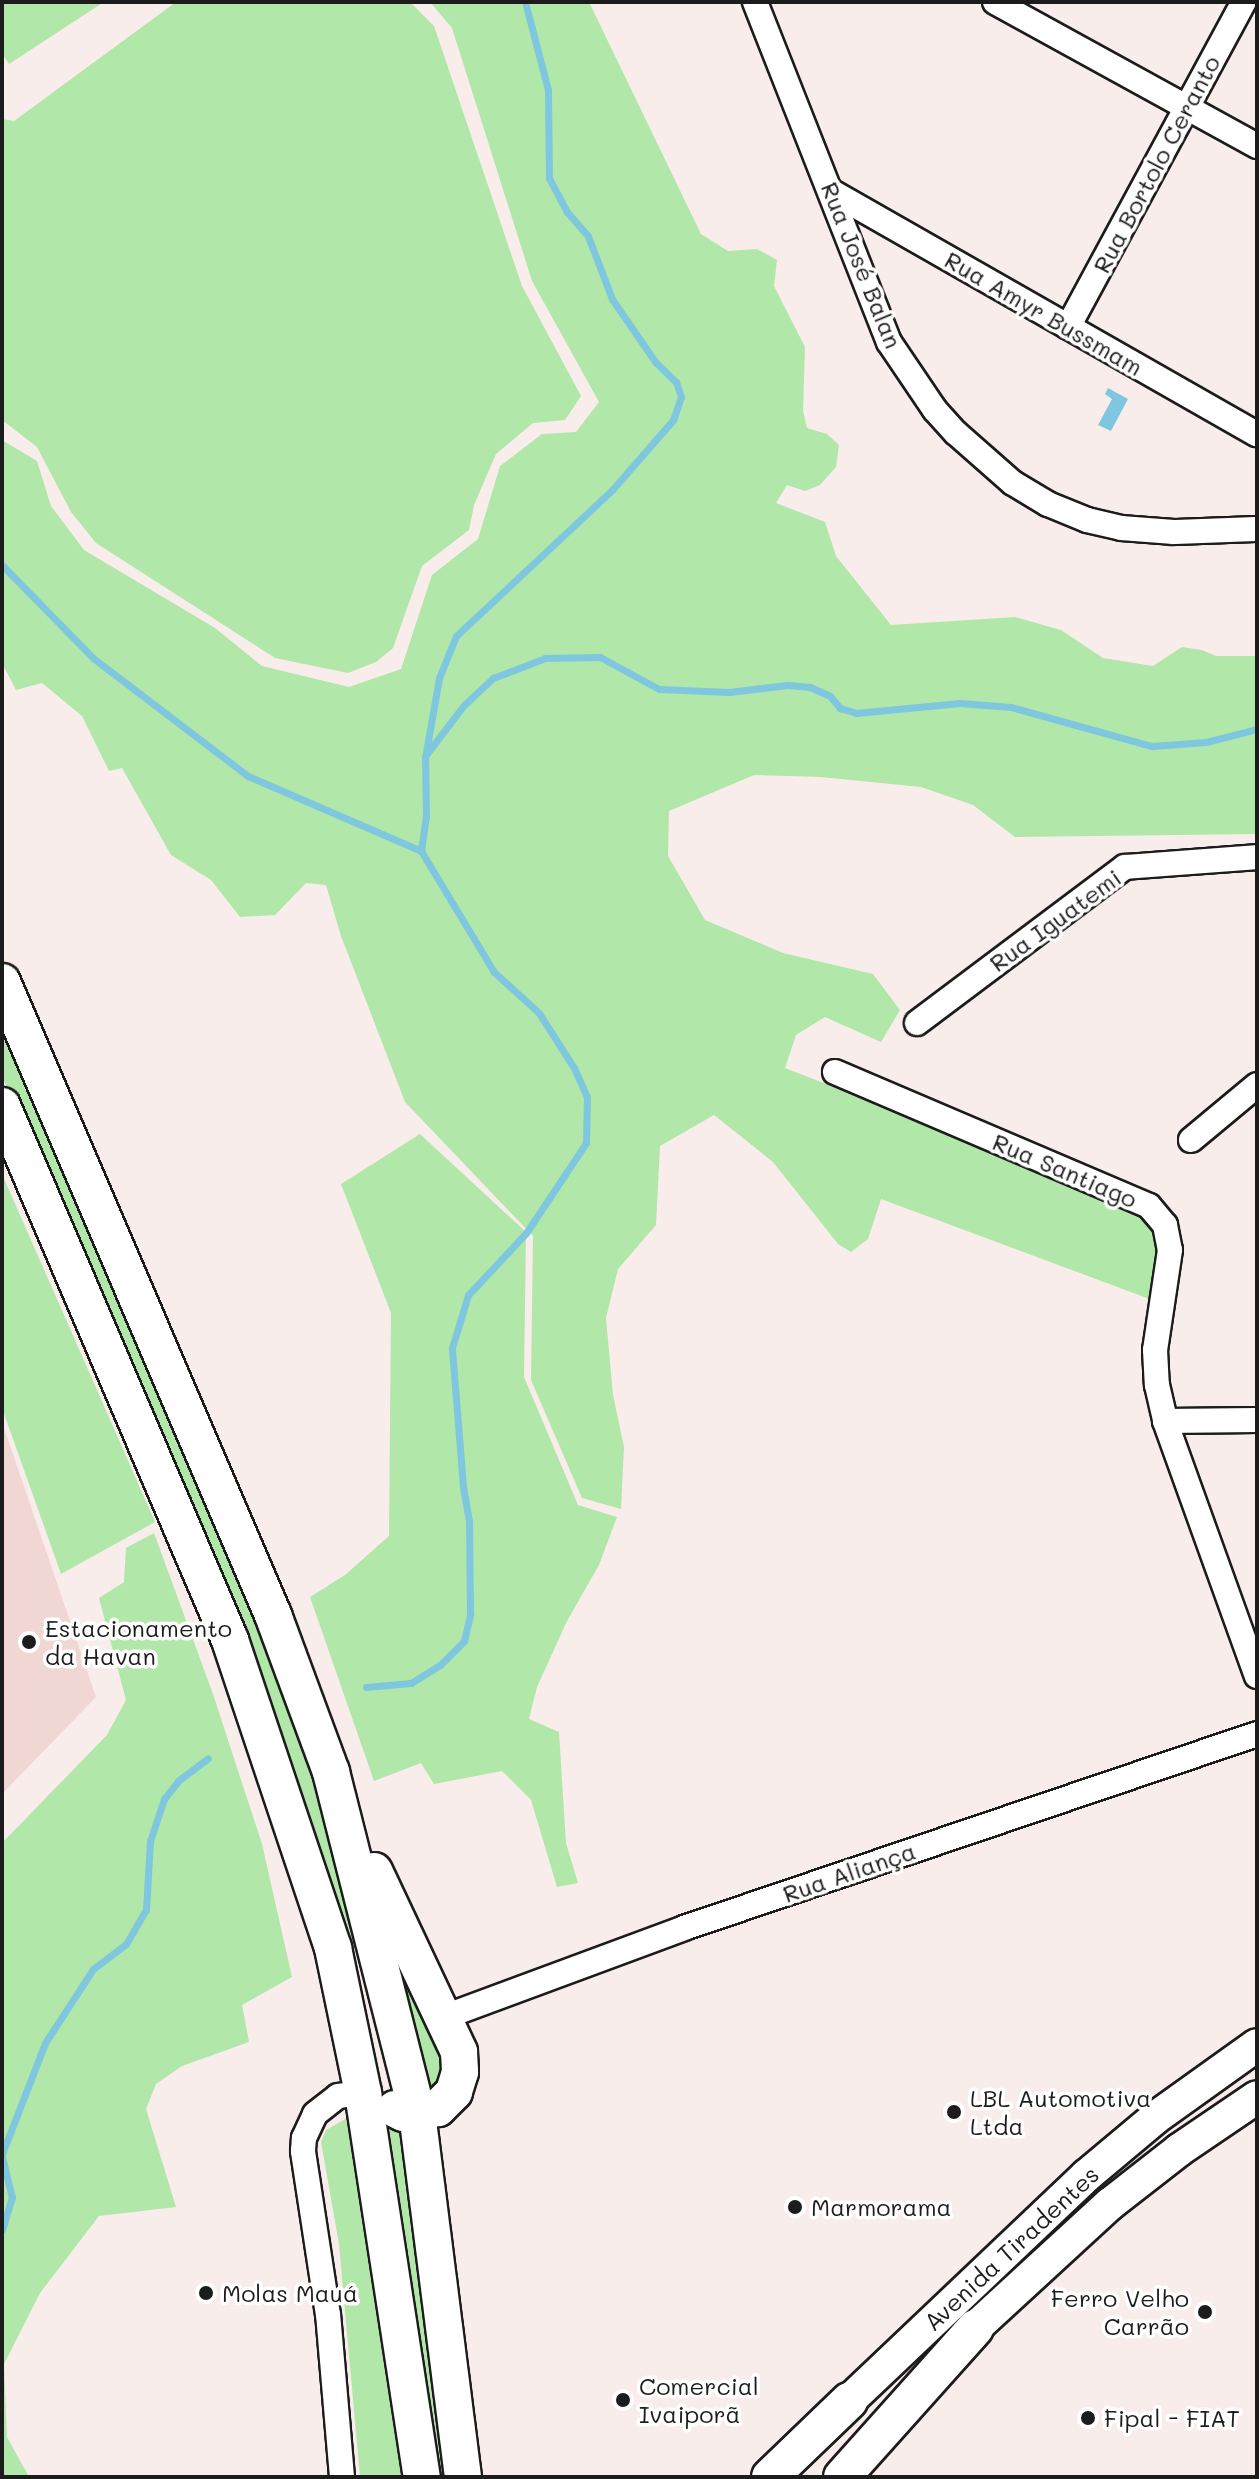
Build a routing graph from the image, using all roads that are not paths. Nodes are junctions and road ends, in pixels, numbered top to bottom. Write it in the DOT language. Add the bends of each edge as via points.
graph roads {
  1 [pos="755,2"];
  2 [pos="995,2"];
  3 [pos="1244,2"];
  4 [pos="1187,107"];
  5 [pos="1257,146"];
  6 [pos="832,192"];
  7 [pos="1068,327"];
  8 [pos="1257,434"];
  9 [pos="1257,529"];
  10 [pos="1257,857"];
  11 [pos="2,982"];
  12 [pos="917,1023"];
  13 [pos="835,1072"];
  14 [pos="1257,1085"];
  15 [pos="2,1106"];
  16 [pos="1191,1140"];
  17 [pos="1252,1416"];
  18 [pos="1165,1421"];
  19 [pos="1257,1676"];
  20 [pos="1257,1734"];
  21 [pos="331,1772"];
  22 [pos="444,2017"];
  23 [pos="1257,2045"];
  24 [pos="1257,2097"];
  25 [pos="391,2104"];
  26 [pos="1086,2176"];
  27 [pos="1110,2204"];
  28 [pos="975,2328"];
  29 [pos="451,2373"];
  30 [pos="849,2401"];
  31 [pos="342,2477"];
  32 [pos="422,2477"];
  33 [pos="463,2477"];
  34 [pos="474,2477"];
  35 [pos="770,2477"];
  36 [pos="794,2477"];
  37 [pos="842,2477"];
  38 [pos="870,2477"];
  1 -- 6 [label="street, Rua José Balan"];
  2 -- 4 [label="street"];
  3 -- 4 [label="street, Rua Bortolo Ceranto"];
  4 -- 5 [label="street"];
  4 -- 7 [label="street, Rua Bortolo Ceranto"];
  6 -- 7 [label="street, Rua Amyr Bussmam"];
  6 -- 9 [label="street, Rua José Balan" via="889,342 935,410 1013,483 1048,504 1121,528"];
  7 -- 8 [label="street, Rua Amyr Bussmam"];
  10 -- 12 [label="street, Rua Iguatemi" via="1125,867"];
  11 -- 21 [label="highway" via="273,1615"];
  13 -- 18 [label="street, Rua Santiago" via="1149,1206 1165,1225 1170,1250 1155,1350"];
  14 -- 16 [label="street"];
  15 -- 25 [label="highway" via="230,1640"];
  17 -- 18 [label="street"];
  18 -- 19 [label="street, Rua Santiago"];
  20 -- 22 [label="street, Rua Aliança" via="684,1928"];
  21 -- 22 [label="highway"];
  21 -- 25 [label="highway"];
  22 -- 25 [label="highway" via="459,2052 454,2092 438,2108"];
  23 -- 26 [label="main road, Avenida Tiradentes" via="1155,2118"];
  24 -- 27 [label="main road, Avenida Tiradentes"];
  25 -- 29 [label="highway"];
  25 -- 31 [label="street" via="338,2096 315,2114 304,2138 328,2315"];
  25 -- 32 [label="highway"];
  26 -- 27 [label="main road"];
  26 -- 30 [label="main road, Avenida Tiradentes"];
  27 -- 28 [label="main road, Avenida Tiradentes"];
  28 -- 37 [label="highway"];
  28 -- 38 [label="highway"];
  29 -- 33 [label="highway"];
  29 -- 34 [label="highway"];
  30 -- 35 [label="highway"];
  30 -- 36 [label="highway"];
}
